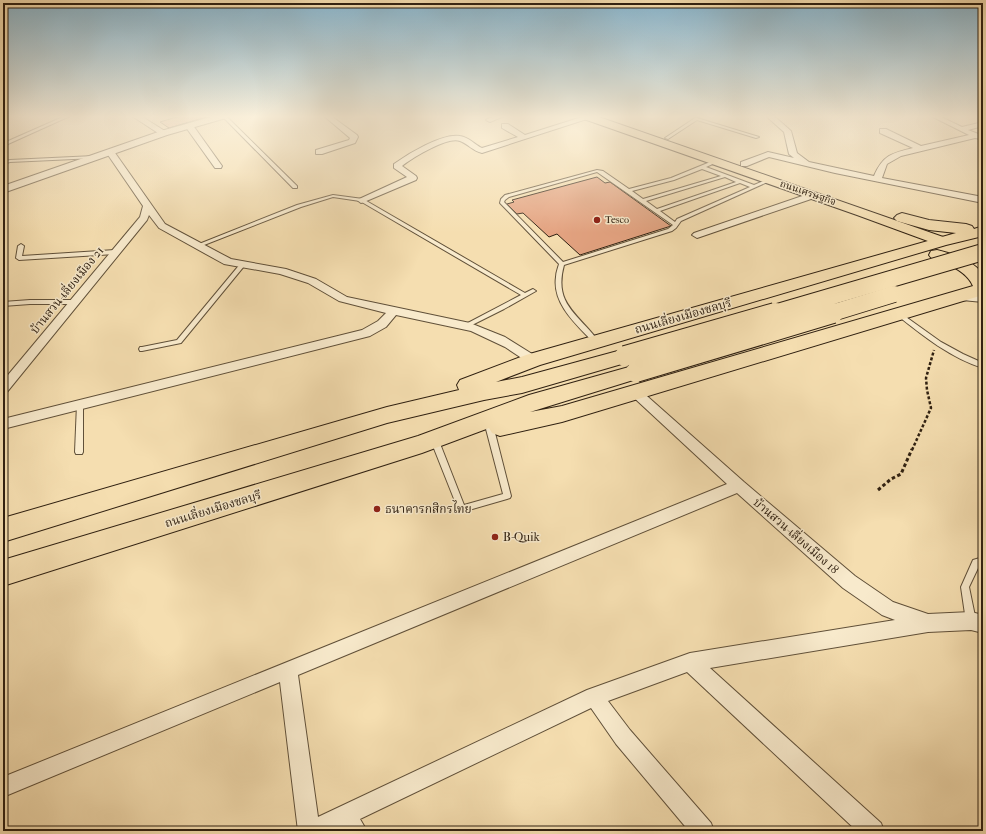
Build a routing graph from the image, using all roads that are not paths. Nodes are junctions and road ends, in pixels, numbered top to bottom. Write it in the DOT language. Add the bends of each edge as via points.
graph roads {
  1 [pos="100,155"];
  2 [pos="112,155"];
  3 [pos="210,155"];
  4 [pos="263,155"];
  5 [pos="417,155"];
  6 [pos="700,155"];
  7 [pos="714,155"];
  8 [pos="766,155"];
  9 [pos="772,155"];
  10 [pos="794,155"];
  11 [pos="899,155"];
  12 [pos="96,156"];
  13 [pos="715,161"];
  14 [pos="3,164"];
  15 [pos="744,164"];
  16 [pos="808,164"];
  17 [pos="218,166"];
  18 [pos="702,167"];
  19 [pos="725,176"];
  20 [pos="877,179"];
  21 [pos="770,180"];
  22 [pos="740,182"];
  23 [pos="295,187"];
  24 [pos="754,187"];
  25 [pos="3,190"];
  26 [pos="628,191"];
  27 [pos="814,195"];
  28 [pos="361,200"];
  29 [pos="983,200"];
  30 [pos="642,201"];
  31 [pos="147,206"];
  32 [pos="656,211"];
  33 [pos="896,220"];
  34 [pos="675,224"];
  35 [pos="983,230"];
  36 [pos="698,235"];
  37 [pos="957,237"];
  38 [pos="940,241"];
  39 [pos="21,246"];
  40 [pos="197,246"];
  41 [pos="983,246"];
  42 [pos="909,251"];
  43 [pos="115,252"];
  44 [pos="983,252"];
  45 [pos="983,256"];
  46 [pos="242,264"];
  47 [pos="562,264"];
  48 [pos="983,267"];
  49 [pos="533,290"];
  50 [pos="983,292"];
  51 [pos="525,295"];
  52 [pos="74,302"];
  53 [pos="3,304"];
  54 [pos="394,311"];
  55 [pos="898,314"];
  56 [pos="466,326"];
  57 [pos="596,342"];
  58 [pos="142,349"];
  59 [pos="533,360"];
  60 [pos="983,366"];
  61 [pos="632,373"];
  62 [pos="3,389"];
  63 [pos="80,404"];
  64 [pos="387,415"];
  65 [pos="3,424"];
  66 [pos="490,429"];
  67 [pos="429,443"];
  68 [pos="80,452"];
  69 [pos="739,486"];
  70 [pos="3,530"];
  71 [pos="983,561"];
  72 [pos="3,573"];
  73 [pos="928,623"];
  74 [pos="977,623"];
  75 [pos="690,662"];
  76 [pos="288,670"];
  77 [pos="594,697"];
  78 [pos="3,787"];
  79 [pos="350,823"];
  80 [pos="310,831"];
  81 [pos="703,831"];
  82 [pos="873,831"];
  1 -- 12 [label="street"];
  2 -- 31 [label="street"];
  3 -- 17 [label="street"];
  4 -- 23 [label="lane"];
  5 -- 28 [label="street" via="397,166 413,178"];
  6 -- 13 [label="main road, ถนนเศรษฐกิจ"];
  7 -- 15 [label="main road, ถนนเศรษฐกิจ"];
  8 -- 15 [label="street"];
  9 -- 16 [label="street"];
  10 -- 16 [label="street"];
  11 -- 20 [label="street" via="888,158 883,163"];
  12 -- 14 [label="lane" via="10,161"];
  12 -- 25 [label="street"];
  13 -- 18 [label="lane"];
  13 -- 21 [label="main road, ถนนเศรษฐกิจ"];
  15 -- 33 [label="main road, ถนนเศรษฐกิจ"];
  16 -- 20 [label="street"];
  18 -- 19 [label="lane"];
  18 -- 26 [label="lane" via="675,179"];
  19 -- 22 [label="lane"];
  19 -- 30 [label="lane"];
  20 -- 29 [label="street"];
  21 -- 24 [label="lane"];
  21 -- 27 [label="main road, ถนนเศรษฐกิจ"];
  22 -- 24 [label="lane"];
  22 -- 32 [label="lane"];
  24 -- 34 [label="lane"];
  26 -- 30 [label="lane"];
  26 -- 47 [label="lane" via="597,171 503,199 502,202"];
  27 -- 33 [label="main road, ถนนเศรษฐกิจ"];
  27 -- 36 [label="street"];
  28 -- 40 [label="lane" via="333,196 299,206"];
  28 -- 51 [label="lane"];
  30 -- 32 [label="lane"];
  31 -- 40 [label="street" via="162,226"];
  31 -- 43 [label="street, บ้านสวน-เลี่ยงเมือง 21" via="144,218"];
  32 -- 34 [label="lane"];
  33 -- 35 [label="highway"];
  33 -- 37 [label="main road, ถนนเศรษฐกิจ"];
  33 -- 38 [label="main road, ถนนเศรษฐกิจ"];
  33 -- 42 [label="highway" via="907,236"];
  34 -- 47 [label="lane" via="670,230"];
  35 -- 37 [label="highway, ถนนเลี่ยงเมืองชลบุรี"];
  37 -- 38 [label="highway, ถนนเลี่ยงเมืองชลบุรี"];
  37 -- 41 [label="highway"];
  38 -- 42 [label="highway, ถนนเลี่ยงเมืองชลบุรี"];
  38 -- 45 [label="highway"];
  39 -- 43 [label="lane" via="19,258"];
  40 -- 46 [label="street" via="228,262"];
  42 -- 50 [label="highway" via="938,255 965,266 975,274"];
  42 -- 57 [label="highway, ถนนเลี่ยงเมืองชลบุรี"];
  43 -- 52 [label="street, บ้านสวน-เลี่ยงเมือง 21"];
  44 -- 61 [label="highway, ถนนเลี่ยงเมืองชลบุรี, bridge"];
  46 -- 54 [label="street" via="282,271 312,281 344,298"];
  46 -- 58 [label="lane" via="179,342"];
  47 -- 57 [label="lane" via="558,286 564,307"];
  48 -- 61 [label="highway, ถนนเลี่ยงเมืองชลบุรี, bridge"];
  49 -- 51 [label="lane"];
  50 -- 55 [label="highway, ถนนเลี่ยงเมืองชลบุรี" via="955,297"];
  51 -- 56 [label="lane"];
  52 -- 53 [label="lane"];
  52 -- 62 [label="street, บ้านสวน-เลี่ยงเมือง 21"];
  54 -- 56 [label="street"];
  54 -- 63 [label="street" via="382,324 366,333"];
  55 -- 60 [label="lane" via="937,342"];
  55 -- 61 [label="highway, ถนนเลี่ยงเมืองชลบุรี"];
  56 -- 59 [label="street" via="520,351"];
  57 -- 59 [label="highway, ถนนเลี่ยงเมืองชลบุรี"];
  59 -- 64 [label="highway, ถนนเลี่ยงเมืองชลบุรี"];
  61 -- 64 [label="highway, ถนนเลี่ยงเมืองชลบุรี" via="522,385"];
  61 -- 66 [label="highway, ถนนเลี่ยงเมืองชลบุรี" via="562,414"];
  61 -- 67 [label="highway, ถนนเลี่ยงเมืองชลบุรี" via="537,401"];
  61 -- 69 [label="street, บ้านสวน-เลี่ยงเมือง 18"];
  63 -- 65 [label="street"];
  63 -- 68 [label="lane"];
  64 -- 70 [label="highway, ถนนเลี่ยงเมืองชลบุรี"];
  66 -- 67 [label="highway, ถนนเลี่ยงเมืองชลบุรี"];
  66 -- 67 [label="lane" via="507,496 462,509"];
  67 -- 72 [label="highway, ถนนเลี่ยงเมืองชลบุรี"];
  69 -- 73 [label="street, บ้านสวน-เลี่ยงเมือง 18" via="849,582 888,609"];
  69 -- 76 [label="street"];
  71 -- 74 [label="lane" via="976,563 965,587"];
  73 -- 74 [label="street, บ้านสวน-เลี่ยงเมือง 18"];
  73 -- 75 [label="street"];
  75 -- 77 [label="street"];
  75 -- 82 [label="street"];
  76 -- 78 [label="street"];
  76 -- 80 [label="street"];
  77 -- 79 [label="street"];
  77 -- 81 [label="street" via="623,737"];
  79 -- 80 [label="street"];
}
